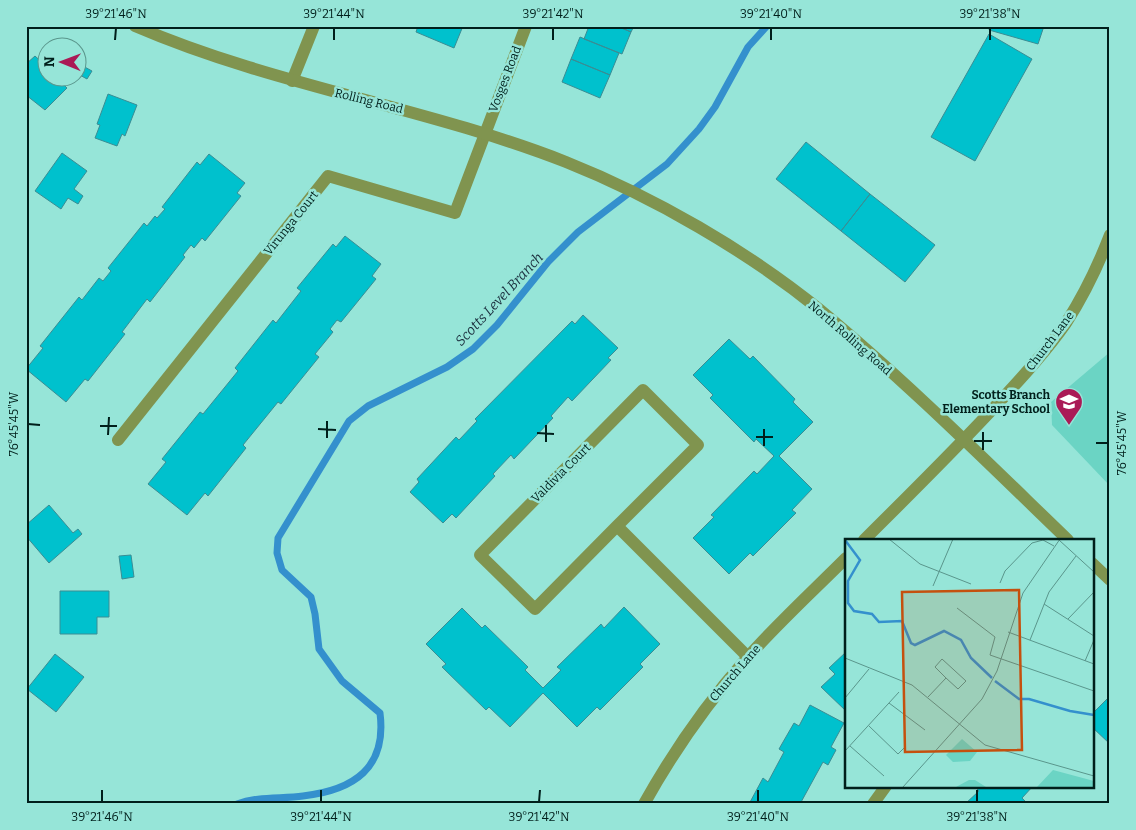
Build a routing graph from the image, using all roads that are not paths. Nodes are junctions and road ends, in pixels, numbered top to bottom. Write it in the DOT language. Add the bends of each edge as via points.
graph roads {
  1 [pos="135,26"];
  2 [pos="314,26"];
  3 [pos="526,26"];
  4 [pos="292,81"];
  5 [pos="485,133"];
  6 [pos="602,178"];
  7 [pos="1110,235"];
  8 [pos="118,440"];
  9 [pos="964,440"];
  10 [pos="617,526"];
  11 [pos="865,539"];
  12 [pos="1067,539"];
  13 [pos="845,559"];
  14 [pos="1094,566"];
  15 [pos="1110,580"];
  16 [pos="748,657"];
  17 [pos="885,788"];
  18 [pos="644,804"];
  19 [pos="873,804"];
  1 -- 4 [label="street, Rolling Road"];
  2 -- 4 [label="street"];
  3 -- 5 [label="street, Vosges Road"];
  4 -- 5 [label="street, Rolling Road"];
  5 -- 6 [label="street, Rolling Road"];
  5 -- 8 [label="street, Virunga Court" via="455,213 328,176"];
  6 -- 9 [label="street, North Rolling Road" via="723,243 811,303"];
  7 -- 9 [label="street, Church Lane" via="1100,261 1065,323 1038,360"];
  9 -- 11 [label="street, Church Lane"];
  9 -- 12 [label="street, North Rolling Road"];
  10 -- 10 [label="street, Valdivia Court" via="698,445 643,390 480,554 535,609"];
  10 -- 16 [label="street"];
  13 -- 16 [label="street, Church Lane"];
  14 -- 15 [label="street"];
  16 -- 18 [label="street, Church Lane" via="690,729"];
  17 -- 19 [label="street"];
}
